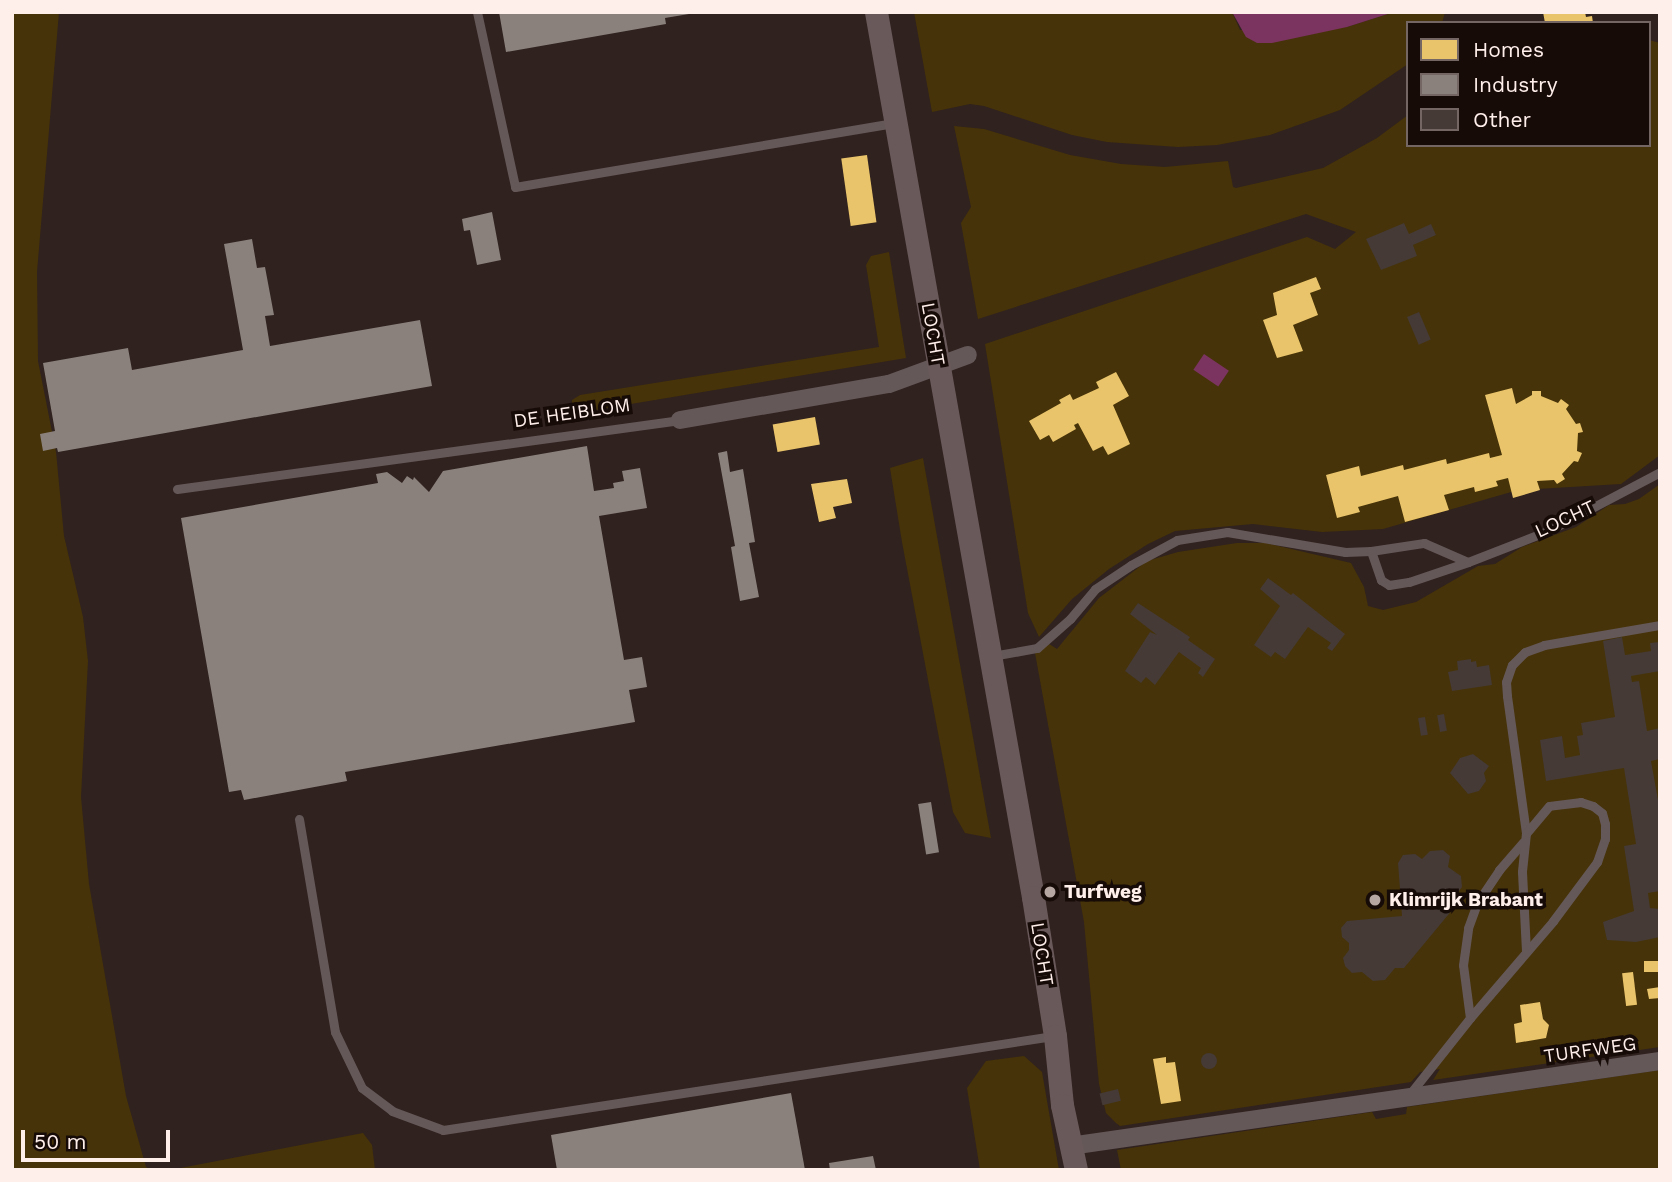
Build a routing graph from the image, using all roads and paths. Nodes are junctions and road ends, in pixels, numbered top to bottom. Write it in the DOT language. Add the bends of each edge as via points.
graph roads {
  1 [pos="477,12"];
  2 [pos="876,12"];
  3 [pos="896,123"];
  4 [pos="968,355"];
  5 [pos="939,366"];
  6 [pos="680,419"];
  7 [pos="1660,472"];
  8 [pos="177,489"];
  9 [pos="1371,551"];
  10 [pos="1468,562"];
  11 [pos="1660,625"];
  12 [pos="990,656"];
  13 [pos="299,819"];
  14 [pos="1525,837"];
  15 [pos="1526,952"];
  16 [pos="1469,1018"];
  17 [pos="1055,1036"];
  18 [pos="1660,1061"];
  19 [pos="1408,1096"];
  20 [pos="1070,1146"];
  21 [pos="1076,1170"];
  1 -- 3 [label="lane" via="515,187"];
  2 -- 3 [label="street, LOCHT"];
  3 -- 5 [label="street, LOCHT"];
  4 -- 5 [label="street, DE HEIBLOM"];
  5 -- 6 [label="street, DE HEIBLOM" via="888,384"];
  5 -- 12 [label="street, LOCHT"];
  6 -- 8 [label="lane, DE HEIBLOM"];
  7 -- 10 [label="lane, LOCHT" via="1550,530"];
  9 -- 10 [label="lane" via="1424,543"];
  9 -- 10 [label="lane, LOCHT" via="1381,580 1389,586"];
  9 -- 12 [label="lane" via="1345,552 1227,532 1177,540 1096,589 1070,620 1037,648"];
  11 -- 14 [label="lane" via="1544,645 1525,652 1512,665 1507,696"];
  12 -- 17 [label="street, LOCHT"];
  13 -- 17 [label="lane" via="335,1032 362,1088 393,1111 443,1130"];
  14 -- 15 [label="lane"];
  14 -- 15 [label="lane" via="1549,806 1567,802 1592,806 1602,813 1605,824 1597,862"];
  14 -- 16 [label="lane" via="1478,903 1468,928 1462,965"];
  15 -- 16 [label="lane"];
  16 -- 19 [label="lane"];
  17 -- 20 [label="street, LOCHT"];
  18 -- 19 [label="street, TURFWEG"];
  19 -- 20 [label="street, TURFWEG"];
  20 -- 21 [label="street, LOCHT"];
}
